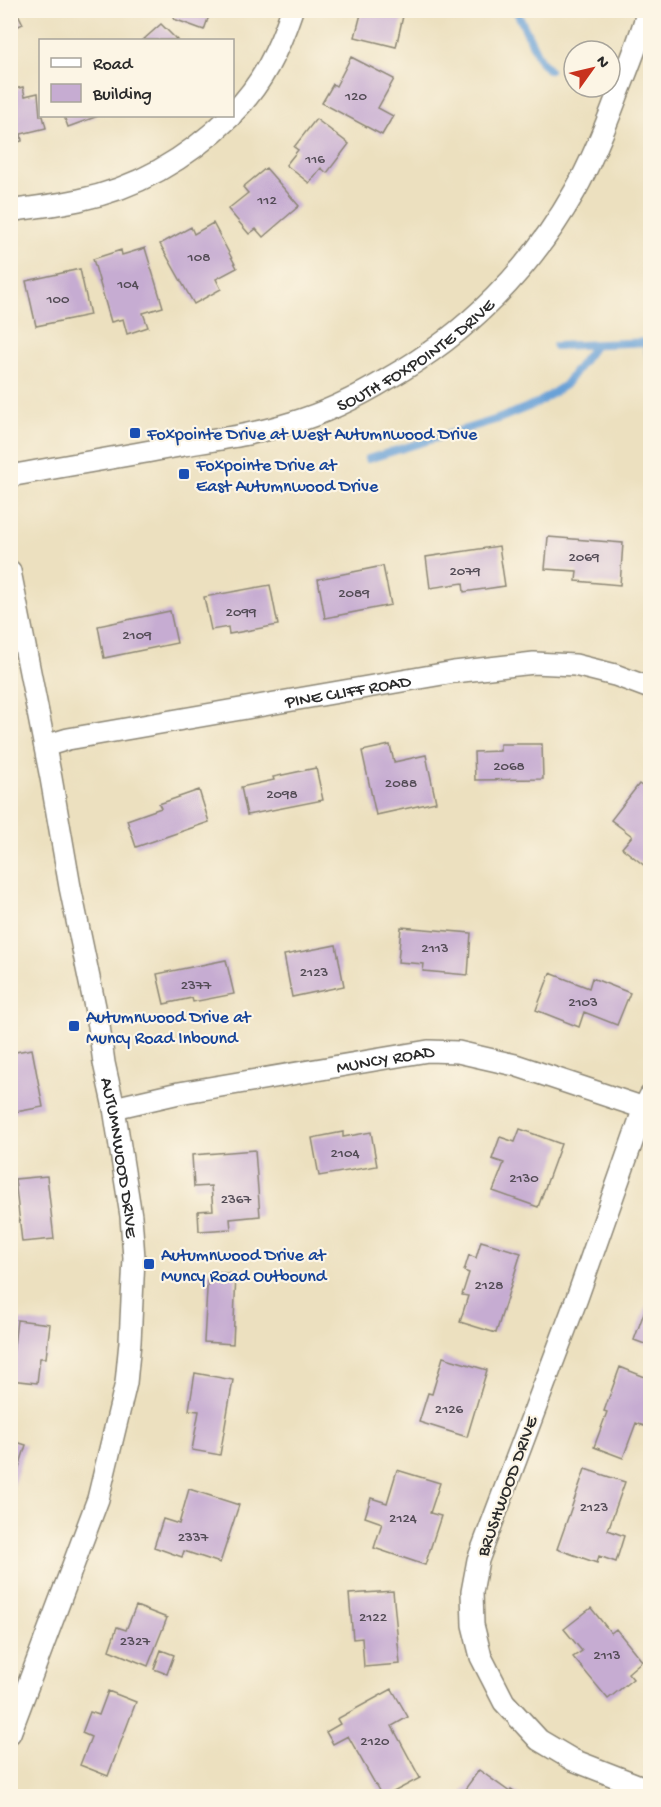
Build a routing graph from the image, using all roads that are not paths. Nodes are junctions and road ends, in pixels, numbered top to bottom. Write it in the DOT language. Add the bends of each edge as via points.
graph roads {
  1 [pos="292,10"];
  2 [pos="648,10"];
  3 [pos="234,113"];
  4 [pos="230,117"];
  5 [pos="10,211"];
  6 [pos="10,476"];
  7 [pos="10,572"];
  8 [pos="651,688"];
  9 [pos="45,746"];
  10 [pos="648,1105"];
  11 [pos="114,1108"];
  12 [pos="10,1733"];
  13 [pos="651,1790"];
  1 -- 3 [label="street" via="267,69"];
  2 -- 6 [label="street, SOUTH FOXPOINTE DRIVE" via="603,131 557,221 518,273 443,344 364,393 290,424"];
  4 -- 5 [label="street" via="189,152 147,177 80,200"];
  7 -- 9 [label="street, AUTUMNWOOD DRIVE"];
  8 -- 9 [label="street, PINE CLIFF ROAD" via="575,665 534,663 443,674"];
  9 -- 11 [label="street, AUTUMNWOOD DRIVE"];
  10 -- 11 [label="street, MUNCY ROAD" via="515,1065 458,1052 428,1051 179,1093"];
  10 -- 13 [label="street, BRUSHWOOD DRIVE" via="478,1560 472,1592 473,1625 482,1657 504,1702 539,1740 564,1755"];
  11 -- 12 [label="street, AUTUMNWOOD DRIVE" via="134,1258 126,1383 98,1499"];
}
